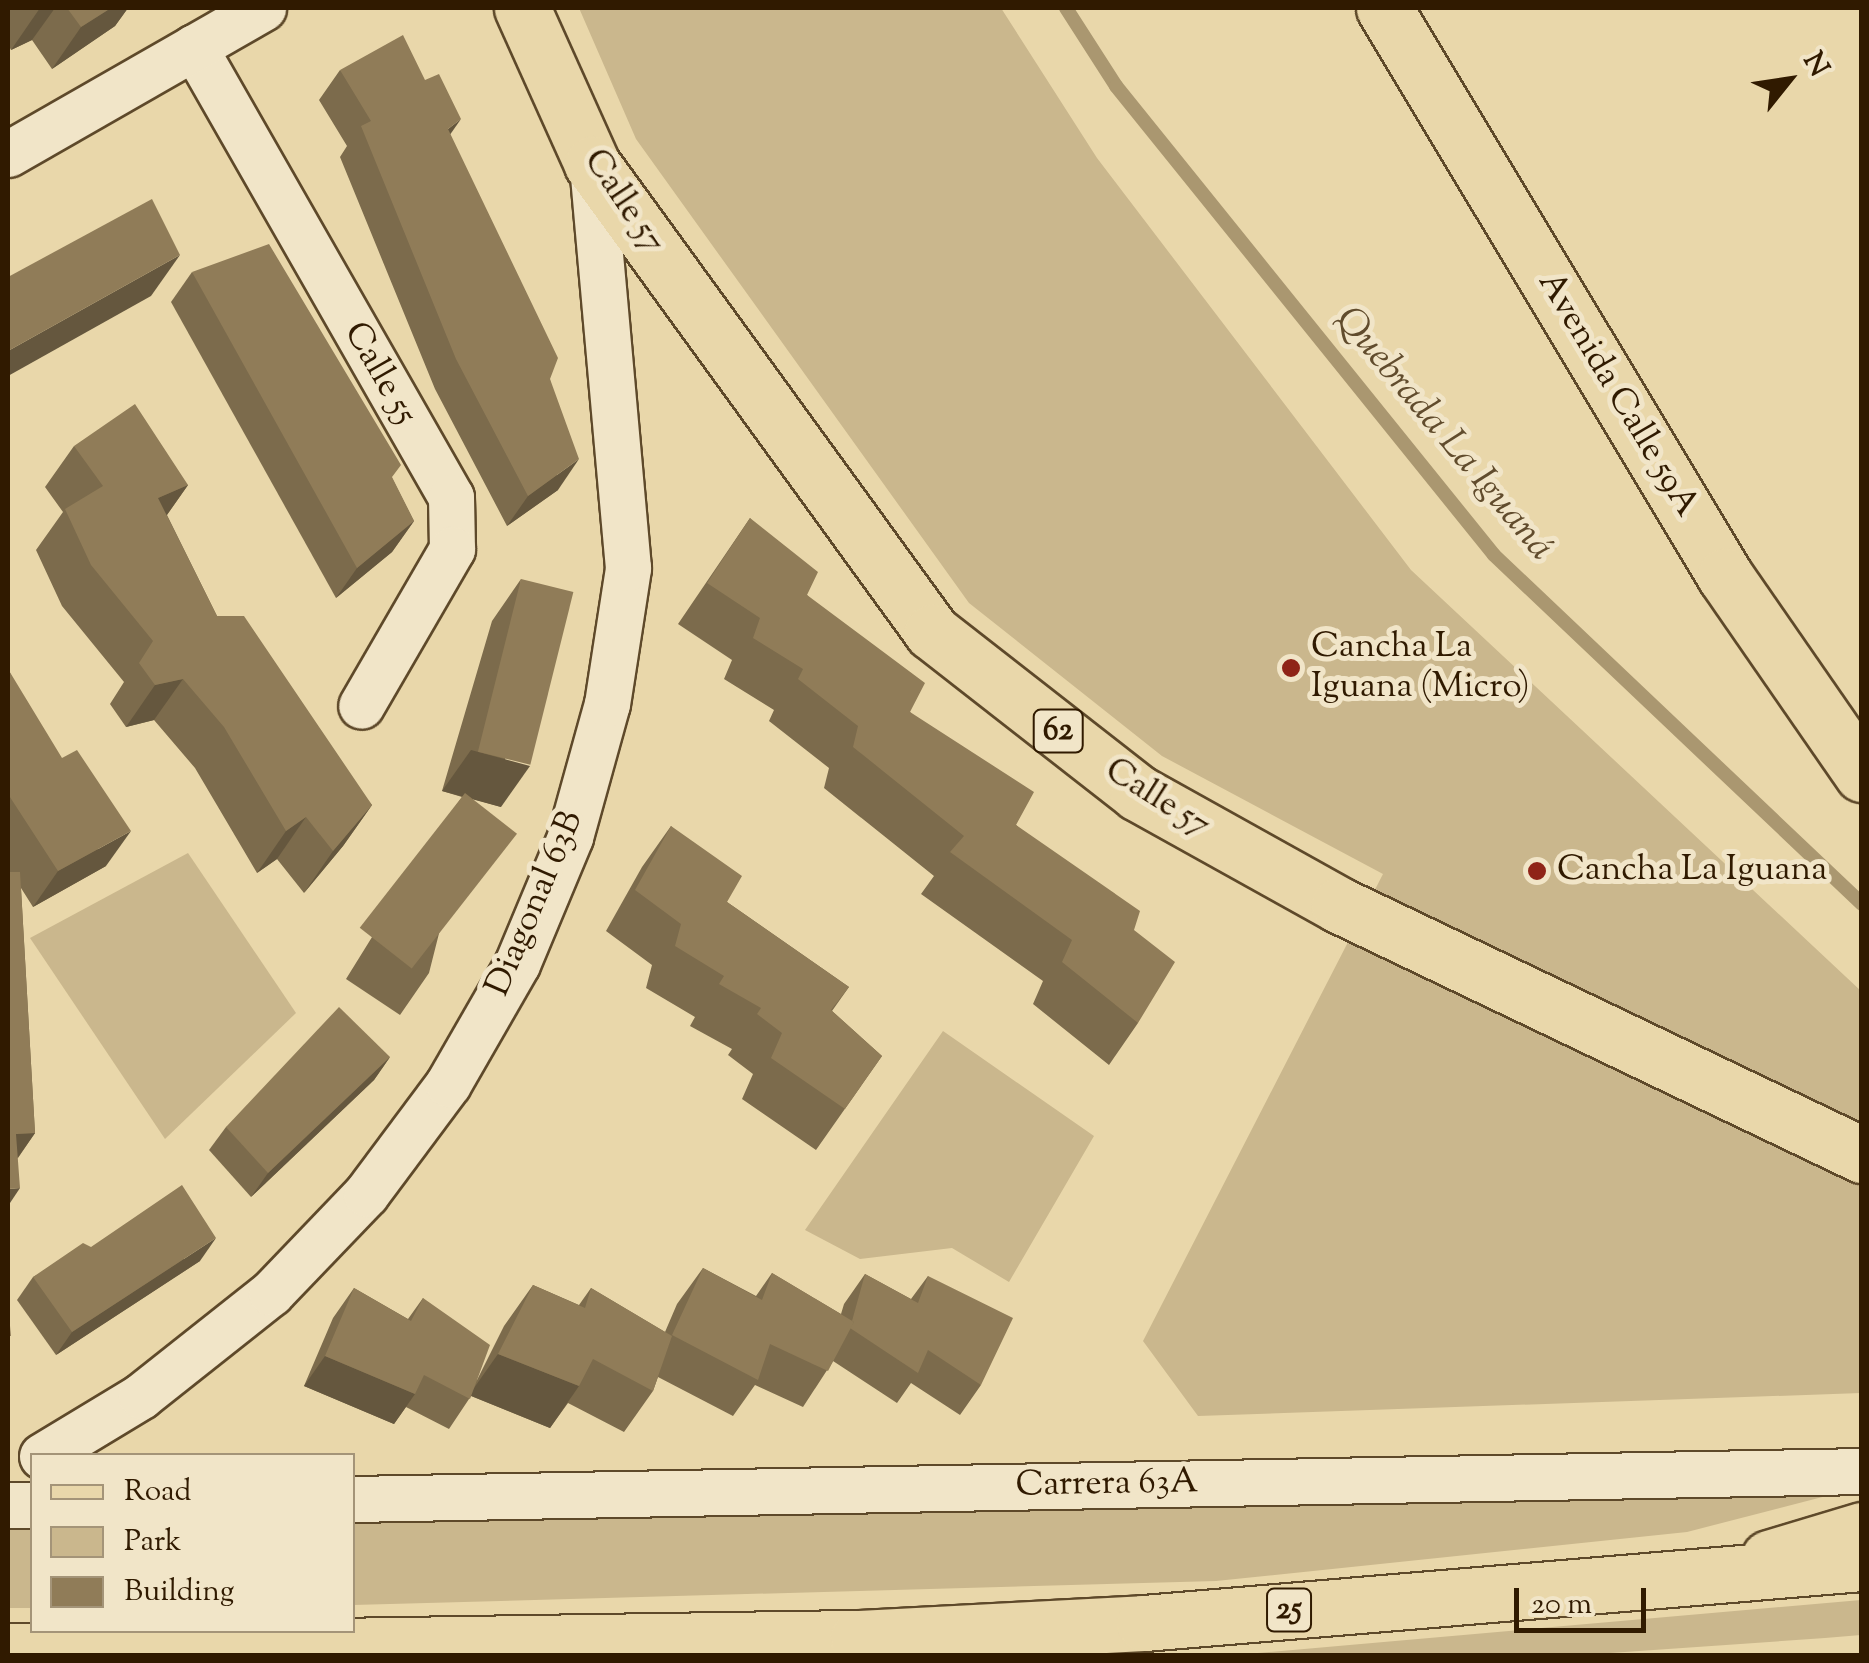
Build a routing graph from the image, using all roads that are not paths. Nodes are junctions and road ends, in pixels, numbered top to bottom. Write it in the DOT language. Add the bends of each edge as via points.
graph roads {
  1 [pos="263,8"];
  2 [pos="522,8"];
  3 [pos="1384,8"];
  4 [pos="194,47"];
  5 [pos="8,154"];
  6 [pos="592,164"];
  7 [pos="361,706"];
  8 [pos="1862,774"];
  9 [pos="1862,1155"];
  10 [pos="47,1453"];
  11 [pos="1862,1471"];
  12 [pos="355,1499"];
  13 [pos="1862,1530"];
  14 [pos="1862,1563"];
  15 [pos="1719,1573"];
  16 [pos="858,1638"];
  17 [pos="8,1650"];
  18 [pos="792,1656"];
  1 -- 4 [label="street"];
  2 -- 6 [label="main road, Calle 57 / 62"];
  3 -- 8 [label="main road, Avenida Calle 59A" via="1725,576"];
  4 -- 5 [label="street"];
  4 -- 7 [label="street, Calle 55" via="451,497 452,549"];
  6 -- 9 [label="main road, Calle 57 / 62" via="932,632 1123,782 1339,904"];
  6 -- 10 [label="street, Diagonal 63B" via="628,568 602,724 570,837 517,964 448,1084 366,1194 282,1282 141,1396"];
  11 -- 12 [label="street, Carrera 63A"];
  13 -- 15 [label="main road"];
  14 -- 15 [label="main road, 25"];
  15 -- 16 [label="main road, 25" via="1144,1624"];
  16 -- 17 [label="main road, 25"];
  16 -- 18 [label="main road"];
}
